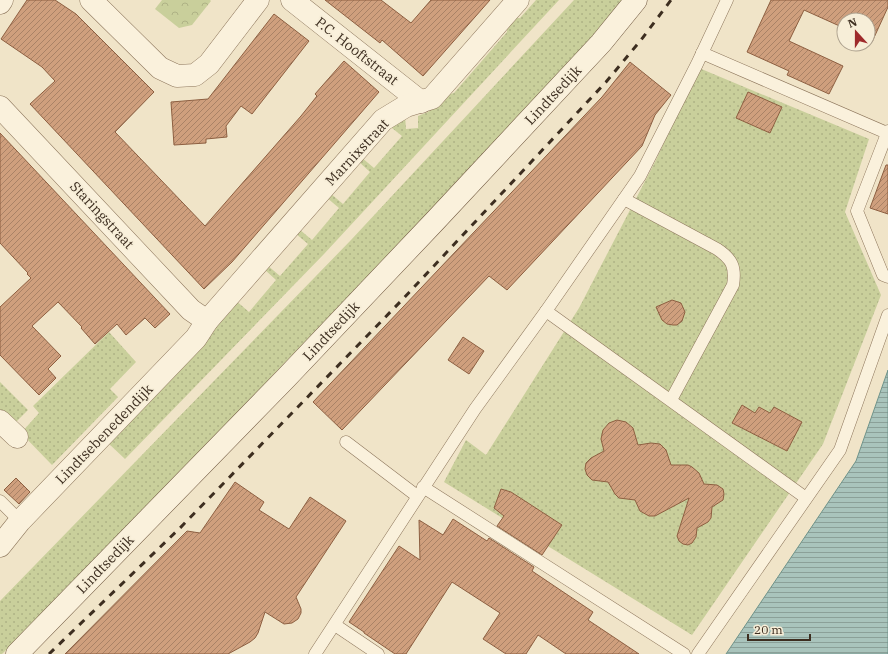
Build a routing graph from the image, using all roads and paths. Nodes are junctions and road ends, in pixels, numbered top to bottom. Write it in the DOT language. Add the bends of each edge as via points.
graph roads {
  1 [pos="2,0"];
  2 [pos="91,0"];
  3 [pos="258,0"];
  4 [pos="292,0"];
  5 [pos="518,0"];
  6 [pos="636,0"];
  7 [pos="727,0"];
  8 [pos="0,3"];
  9 [pos="702,53"];
  10 [pos="422,102"];
  11 [pos="0,107"];
  12 [pos="888,132"];
  13 [pos="624,199"];
  14 [pos="888,277"];
  15 [pos="546,311"];
  16 [pos="888,315"];
  17 [pos="207,321"];
  18 [pos="671,400"];
  19 [pos="0,421"];
  20 [pos="17,437"];
  21 [pos="346,442"];
  22 [pos="420,492"];
  23 [pos="806,498"];
  24 [pos="0,501"];
  25 [pos="20,521"];
  26 [pos="0,546"];
  27 [pos="334,625"];
  28 [pos="17,654"];
  29 [pos="315,654"];
  30 [pos="378,654"];
  31 [pos="684,654"];
  32 [pos="698,654"];
  1 -- 8 [label="street"];
  2 -- 3 [label="street" via="160,68 176,76 195,75 209,64"];
  4 -- 10 [label="street, P.C. Hooftstraat"];
  5 -- 10 [label="street, Marnixstraat" via="439,91 432,98"];
  6 -- 28 [label="street, Lindtsedijk" via="601,43 434,222"];
  7 -- 9 [label="lane"];
  9 -- 12 [label="lane"];
  9 -- 13 [label="lane" via="640,176"];
  10 -- 17 [label="street, Marnixstraat" via="406,106 383,120"];
  11 -- 17 [label="street, Staringstraat" via="191,310"];
  12 -- 14 [label="lane" via="857,211 883,275"];
  13 -- 15 [label="lane"];
  13 -- 18 [label="lane" via="727,256 733,267 732,285"];
  15 -- 18 [label="lane"];
  15 -- 22 [label="lane" via="475,409"];
  16 -- 23 [label="lane" via="840,450"];
  17 -- 25 [label="street, Lindtsebenedendijk" via="196,338"];
  18 -- 23 [label="lane"];
  19 -- 20 [label="street"];
  21 -- 22 [label="lane"];
  22 -- 27 [label="lane"];
  22 -- 31 [label="lane"];
  23 -- 32 [label="lane"];
  24 -- 25 [label="lane"];
  25 -- 26 [label="street, Lindtsebenedendijk"];
  27 -- 29 [label="lane"];
  27 -- 30 [label="lane"];
}
